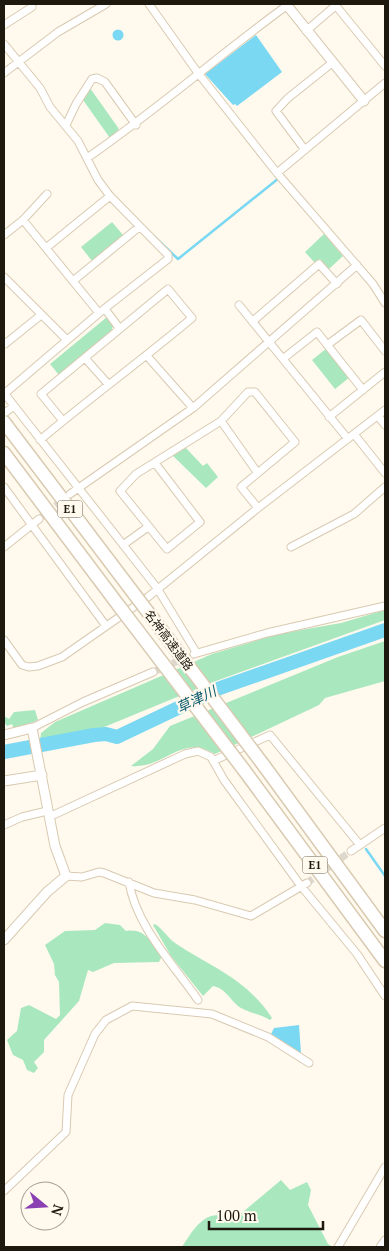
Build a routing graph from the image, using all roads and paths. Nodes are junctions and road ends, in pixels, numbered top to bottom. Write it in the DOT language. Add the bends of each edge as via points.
graph roads {
  1 [pos="106,4"];
  2 [pos="149,4"];
  3 [pos="287,4"];
  4 [pos="32,6"];
  5 [pos="4,25"];
  6 [pos="306,31"];
  7 [pos="4,44"];
  8 [pos="18,63"];
  9 [pos="332,63"];
  10 [pos="385,66"];
  11 [pos="4,73"];
  12 [pos="198,74"];
  13 [pos="385,83"];
  14 [pos="364,101"];
  15 [pos="66,125"];
  16 [pos="136,125"];
  17 [pos="305,150"];
  18 [pos="87,158"];
  19 [pos="277,172"];
  20 [pos="47,194"];
  21 [pos="110,196"];
  22 [pos="23,220"];
  23 [pos="139,227"];
  24 [pos="4,235"];
  25 [pos="46,248"];
  26 [pos="357,265"];
  27 [pos="4,277"];
  28 [pos="73,281"];
  29 [pos="337,284"];
  30 [pos="385,303"];
  31 [pos="239,305"];
  32 [pos="102,311"];
  33 [pos="41,315"];
  34 [pos="252,321"];
  35 [pos="120,329"];
  36 [pos="67,340"];
  37 [pos="270,341"];
  38 [pos="4,342"];
  39 [pos="327,345"];
  40 [pos="385,351"];
  41 [pos="147,356"];
  42 [pos="84,358"];
  43 [pos="284,358"];
  44 [pos="385,372"];
  45 [pos="108,384"];
  46 [pos="363,390"];
  47 [pos="4,393"];
  48 [pos="14,406"];
  49 [pos="193,408"];
  50 [pos="385,410"];
  51 [pos="378,416"];
  52 [pos="5,417"];
  53 [pos="329,417"];
  54 [pos="63,421"];
  55 [pos="221,421"];
  56 [pos="385,425"];
  57 [pos="354,434"];
  58 [pos="348,439"];
  59 [pos="40,440"];
  60 [pos="4,453"];
  61 [pos="155,463"];
  62 [pos="257,472"];
  63 [pos="385,473"];
  64 [pos="4,487"];
  65 [pos="77,488"];
  66 [pos="385,488"];
  67 [pos="70,494"];
  68 [pos="258,508"];
  69 [pos="39,519"];
  70 [pos="32,525"];
  71 [pos="148,527"];
  72 [pos="123,545"];
  73 [pos="4,547"];
  74 [pos="291,547"];
  75 [pos="157,588"];
  76 [pos="385,606"];
  77 [pos="106,626"];
  78 [pos="4,640"];
  79 [pos="153,672"];
  80 [pos="33,733"];
  81 [pos="4,735"];
  82 [pos="213,760"];
  83 [pos="41,772"];
  84 [pos="4,781"];
  85 [pos="48,812"];
  86 [pos="4,825"];
  87 [pos="385,828"];
  88 [pos="360,845"];
  89 [pos="351,851"];
  90 [pos="66,876"];
  91 [pos="129,882"];
  92 [pos="304,884"];
  93 [pos="385,931"];
  94 [pos="4,940"];
  95 [pos="385,961"];
  96 [pos="385,996"];
  97 [pos="198,1000"];
  98 [pos="309,1063"];
  99 [pos="385,1168"];
  100 [pos="4,1191"];
  101 [pos="385,1240"];
  102 [pos="340,1247"];
  103 [pos="380,1247"];
  1 -- 8 [label="street" via="58,32"];
  2 -- 12 [label="street"];
  3 -- 6 [label="street"];
  3 -- 12 [label="street"];
  4 -- 5 [label="street"];
  6 -- 9 [label="street"];
  6 -- 10 [label="street" via="337,7"];
  7 -- 8 [label="street"];
  8 -- 11 [label="street"];
  8 -- 15 [label="street"];
  9 -- 14 [label="street"];
  9 -- 17 [label="street" via="288,98 276,112"];
  12 -- 16 [label="street"];
  12 -- 19 [label="street"];
  13 -- 14 [label="street"];
  14 -- 17 [label="street"];
  15 -- 16 [label="street" via="92,79 98,78 105,82"];
  15 -- 18 [label="street"];
  16 -- 18 [label="street"];
  17 -- 19 [label="street"];
  18 -- 21 [label="street"];
  19 -- 26 [label="street"];
  20 -- 22 [label="street"];
  21 -- 23 [label="street"];
  21 -- 25 [label="street"];
  22 -- 24 [label="street"];
  22 -- 25 [label="street"];
  23 -- 28 [label="street"];
  23 -- 32 [label="street" via="168,255 168,259"];
  25 -- 28 [label="street"];
  26 -- 29 [label="street"];
  26 -- 30 [label="street"];
  27 -- 33 [label="street"];
  28 -- 32 [label="street"];
  29 -- 34 [label="street" via="319,264"];
  29 -- 37 [label="street"];
  31 -- 34 [label="street"];
  32 -- 35 [label="street"];
  32 -- 36 [label="street"];
  33 -- 36 [label="street"];
  33 -- 38 [label="street"];
  34 -- 37 [label="street"];
  35 -- 41 [label="street" via="168,289 192,318"];
  35 -- 42 [label="street"];
  36 -- 47 [label="street"];
  37 -- 43 [label="street"];
  37 -- 49 [label="street"];
  39 -- 40 [label="street" via="361,320"];
  39 -- 43 [label="street" via="317,332"];
  39 -- 46 [label="street"];
  41 -- 45 [label="street"];
  41 -- 49 [label="street"];
  42 -- 45 [label="street"];
  42 -- 54 [label="street" via="41,394"];
  43 -- 53 [label="street"];
  44 -- 46 [label="street"];
  45 -- 54 [label="street"];
  46 -- 53 [label="street"];
  47 -- 48 [label="street"];
  48 -- 52 [label="street"];
  48 -- 59 [label="street"];
  49 -- 65 [label="street"];
  50 -- 51 [label="street"];
  51 -- 56 [label="street"];
  51 -- 57 [label="street"];
  52 -- 93 [label="highway, 名神高速道路 / E1, bridge"];
  53 -- 58 [label="street"];
  54 -- 59 [label="street"];
  55 -- 61 [label="street"];
  55 -- 62 [label="street"];
  55 -- 62 [label="street" via="248,392 253,391 295,442"];
  57 -- 58 [label="street"];
  57 -- 63 [label="street"];
  58 -- 68 [label="street"];
  59 -- 65 [label="street"];
  60 -- 95 [label="highway, 名神高速道路 / E1, bridge"];
  61 -- 71 [label="street" via="136,474 120,491"];
  61 -- 71 [label="street" via="200,522 167,549"];
  62 -- 68 [label="street" via="241,487"];
  64 -- 70 [label="street"];
  65 -- 67 [label="street"];
  65 -- 72 [label="street"];
  66 -- 74 [label="street" via="354,514"];
  68 -- 75 [label="street"];
  69 -- 70 [label="street"];
  70 -- 73 [label="street"];
  70 -- 77 [label="street"];
  71 -- 72 [label="street"];
  72 -- 75 [label="street"];
  75 -- 76 [label="street" via="195,653"];
  75 -- 77 [label="street"];
  77 -- 78 [label="street" via="62,657 38,666 22,665"];
  79 -- 80 [label="street" via="83,702"];
  80 -- 81 [label="street"];
  80 -- 83 [label="street"];
  82 -- 85 [label="street" via="198,752 185,754"];
  82 -- 88 [label="street" via="270,735"];
  82 -- 92 [label="street"];
  83 -- 84 [label="street"];
  83 -- 85 [label="street"];
  85 -- 86 [label="street"];
  85 -- 90 [label="street"];
  87 -- 88 [label="street"];
  88 -- 89 [label="street"];
  90 -- 91 [label="street" via="82,877 99,872"];
  90 -- 94 [label="street" via="47,892"];
  91 -- 92 [label="street" via="154,893 195,900 251,916"];
  91 -- 97 [label="street" via="131,894 151,935"];
  92 -- 96 [label="street"];
  98 -- 100 [label="street" via="268,1037 212,1014 132,1006 106,1020 95,1034 68,1095 66,1132"];
  99 -- 102 [label="street"];
  101 -- 103 [label="street"];
}
